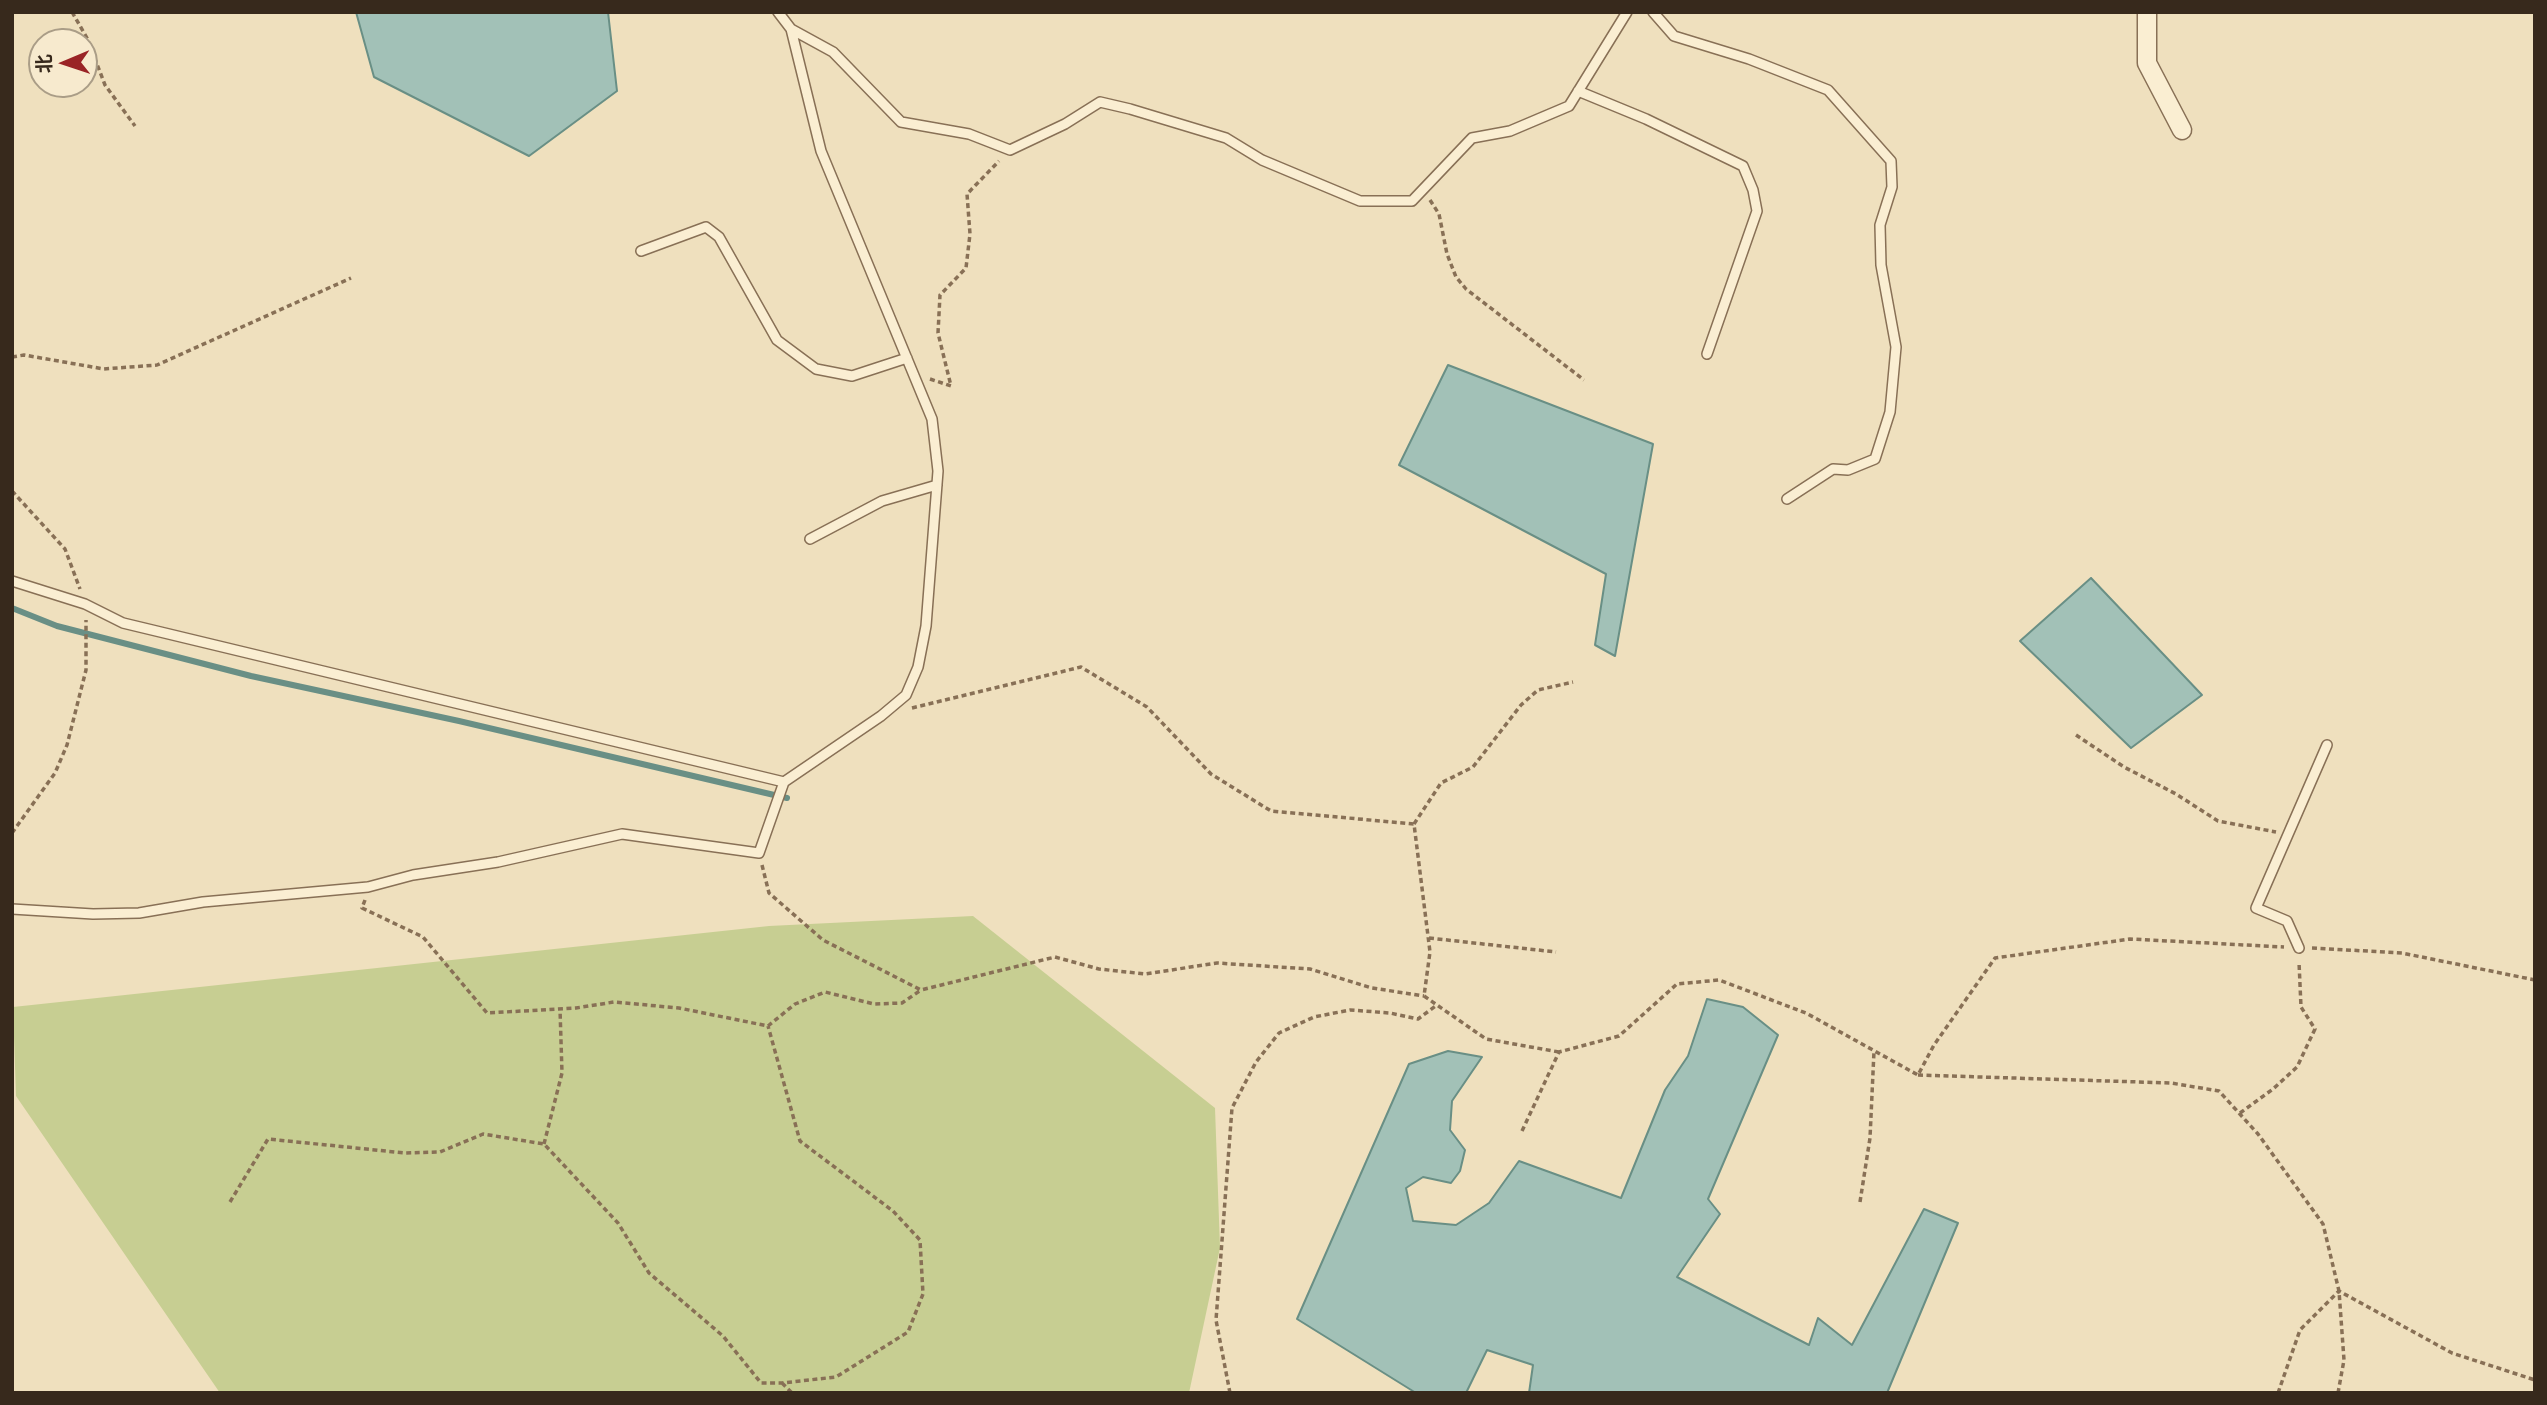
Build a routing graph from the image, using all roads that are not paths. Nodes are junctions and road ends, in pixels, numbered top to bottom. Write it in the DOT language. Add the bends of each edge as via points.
graph roads {
  1 [pos="778,12"];
  2 [pos="1627,12"];
  3 [pos="1653,12"];
  4 [pos="2147,12"];
  5 [pos="791,29"];
  6 [pos="1578,91"];
  7 [pos="2182,130"];
  8 [pos="640,251"];
  9 [pos="1707,354"];
  10 [pos="907,358"];
  11 [pos="937,485"];
  12 [pos="1787,499"];
  13 [pos="810,539"];
  14 [pos="12,581"];
  15 [pos="2327,745"];
  16 [pos="784,782"];
  17 [pos="12,909"];
  18 [pos="2298,948"];
  1 -- 5 [label="lane"];
  2 -- 6 [label="lane"];
  3 -- 12 [label="lane" via="1674,36 1828,90 1892,160 1892,187 1880,225 1881,265 1896,347 1890,412 1875,459 1848,470 1833,469"];
  4 -- 7 [label="street" via="2147,64"];
  5 -- 6 [label="lane" via="833,52 901,122 969,134 1010,150 1100,102 1226,138 1262,160 1360,201 1412,201 1472,138 1510,131 1569,106"];
  5 -- 10 [label="lane" via="821,151"];
  6 -- 9 [label="lane" via="1743,166 1757,211"];
  8 -- 10 [label="lane" via="706,227 719,237 777,340 816,369 852,376"];
  10 -- 11 [label="lane" via="932,419"];
  11 -- 13 [label="lane" via="882,501"];
  11 -- 16 [label="lane" via="926,626 918,667 906,695"];
  14 -- 16 [label="lane" via="85,604 123,623"];
  15 -- 18 [label="lane" via="2256,908 2287,921"];
  16 -- 17 [label="lane" via="759,853 622,834 368,887 203,902 139,913"];
}
